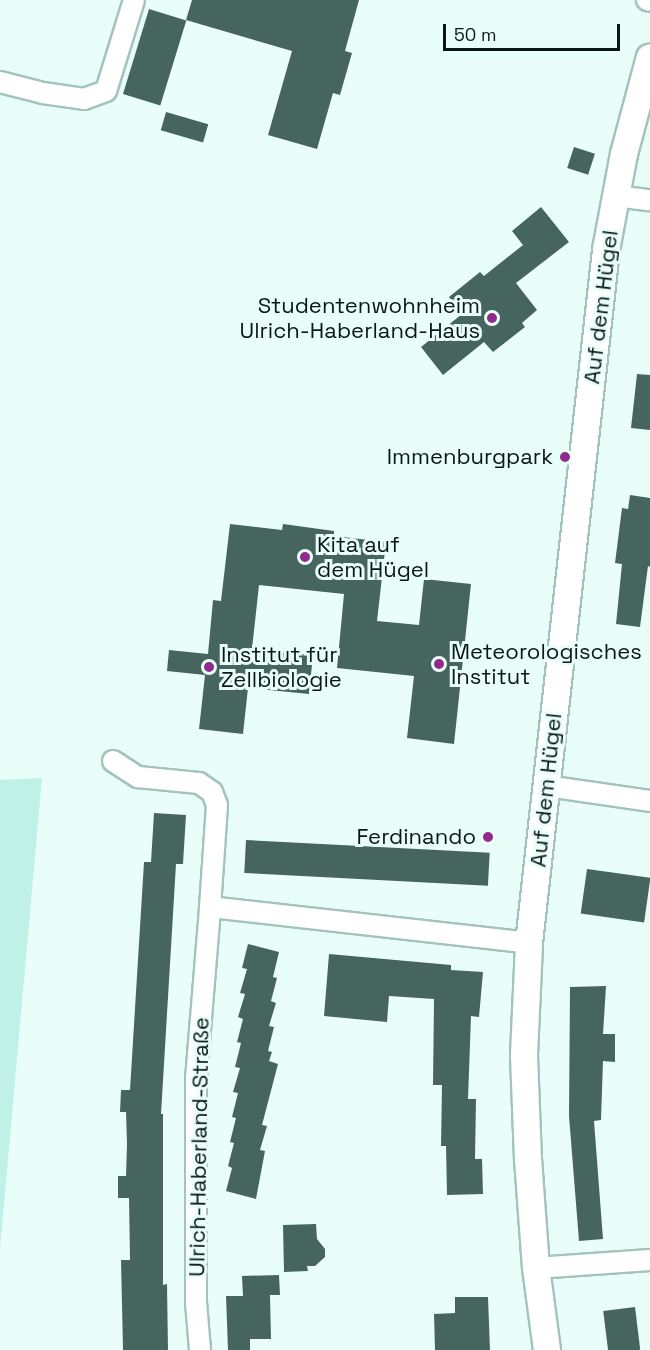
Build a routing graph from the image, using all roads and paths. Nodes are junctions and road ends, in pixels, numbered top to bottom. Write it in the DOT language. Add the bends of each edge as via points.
graph roads {
  1 [pos="134,0"];
  2 [pos="650,57"];
  3 [pos="0,82"];
  4 [pos="615,196"];
  5 [pos="650,200"];
  6 [pos="113,761"];
  7 [pos="546,786"];
  8 [pos="650,801"];
  9 [pos="210,908"];
  10 [pos="529,943"];
  11 [pos="650,1260"];
  12 [pos="536,1268"];
  13 [pos="200,1350"];
  14 [pos="547,1350"];
  1 -- 3 [label="street" via="106,91 84,99"];
  2 -- 4 [label="street, Auf dem Hügel"];
  4 -- 5 [label="street"];
  4 -- 7 [label="street, Auf dem Hügel"];
  6 -- 9 [label="street, Ulrich-Haberland-Straße" via="138,777 199,783 212,792 217,806"];
  7 -- 8 [label="street"];
  7 -- 10 [label="street, Auf dem Hügel"];
  9 -- 10 [label="street"];
  9 -- 13 [label="street, Ulrich-Haberland-Straße" via="196,1079 196,1302"];
  10 -- 12 [label="street, Auf dem Hügel" via="524,1055"];
  11 -- 12 [label="street"];
  12 -- 14 [label="street, Auf dem Hügel"];
}
